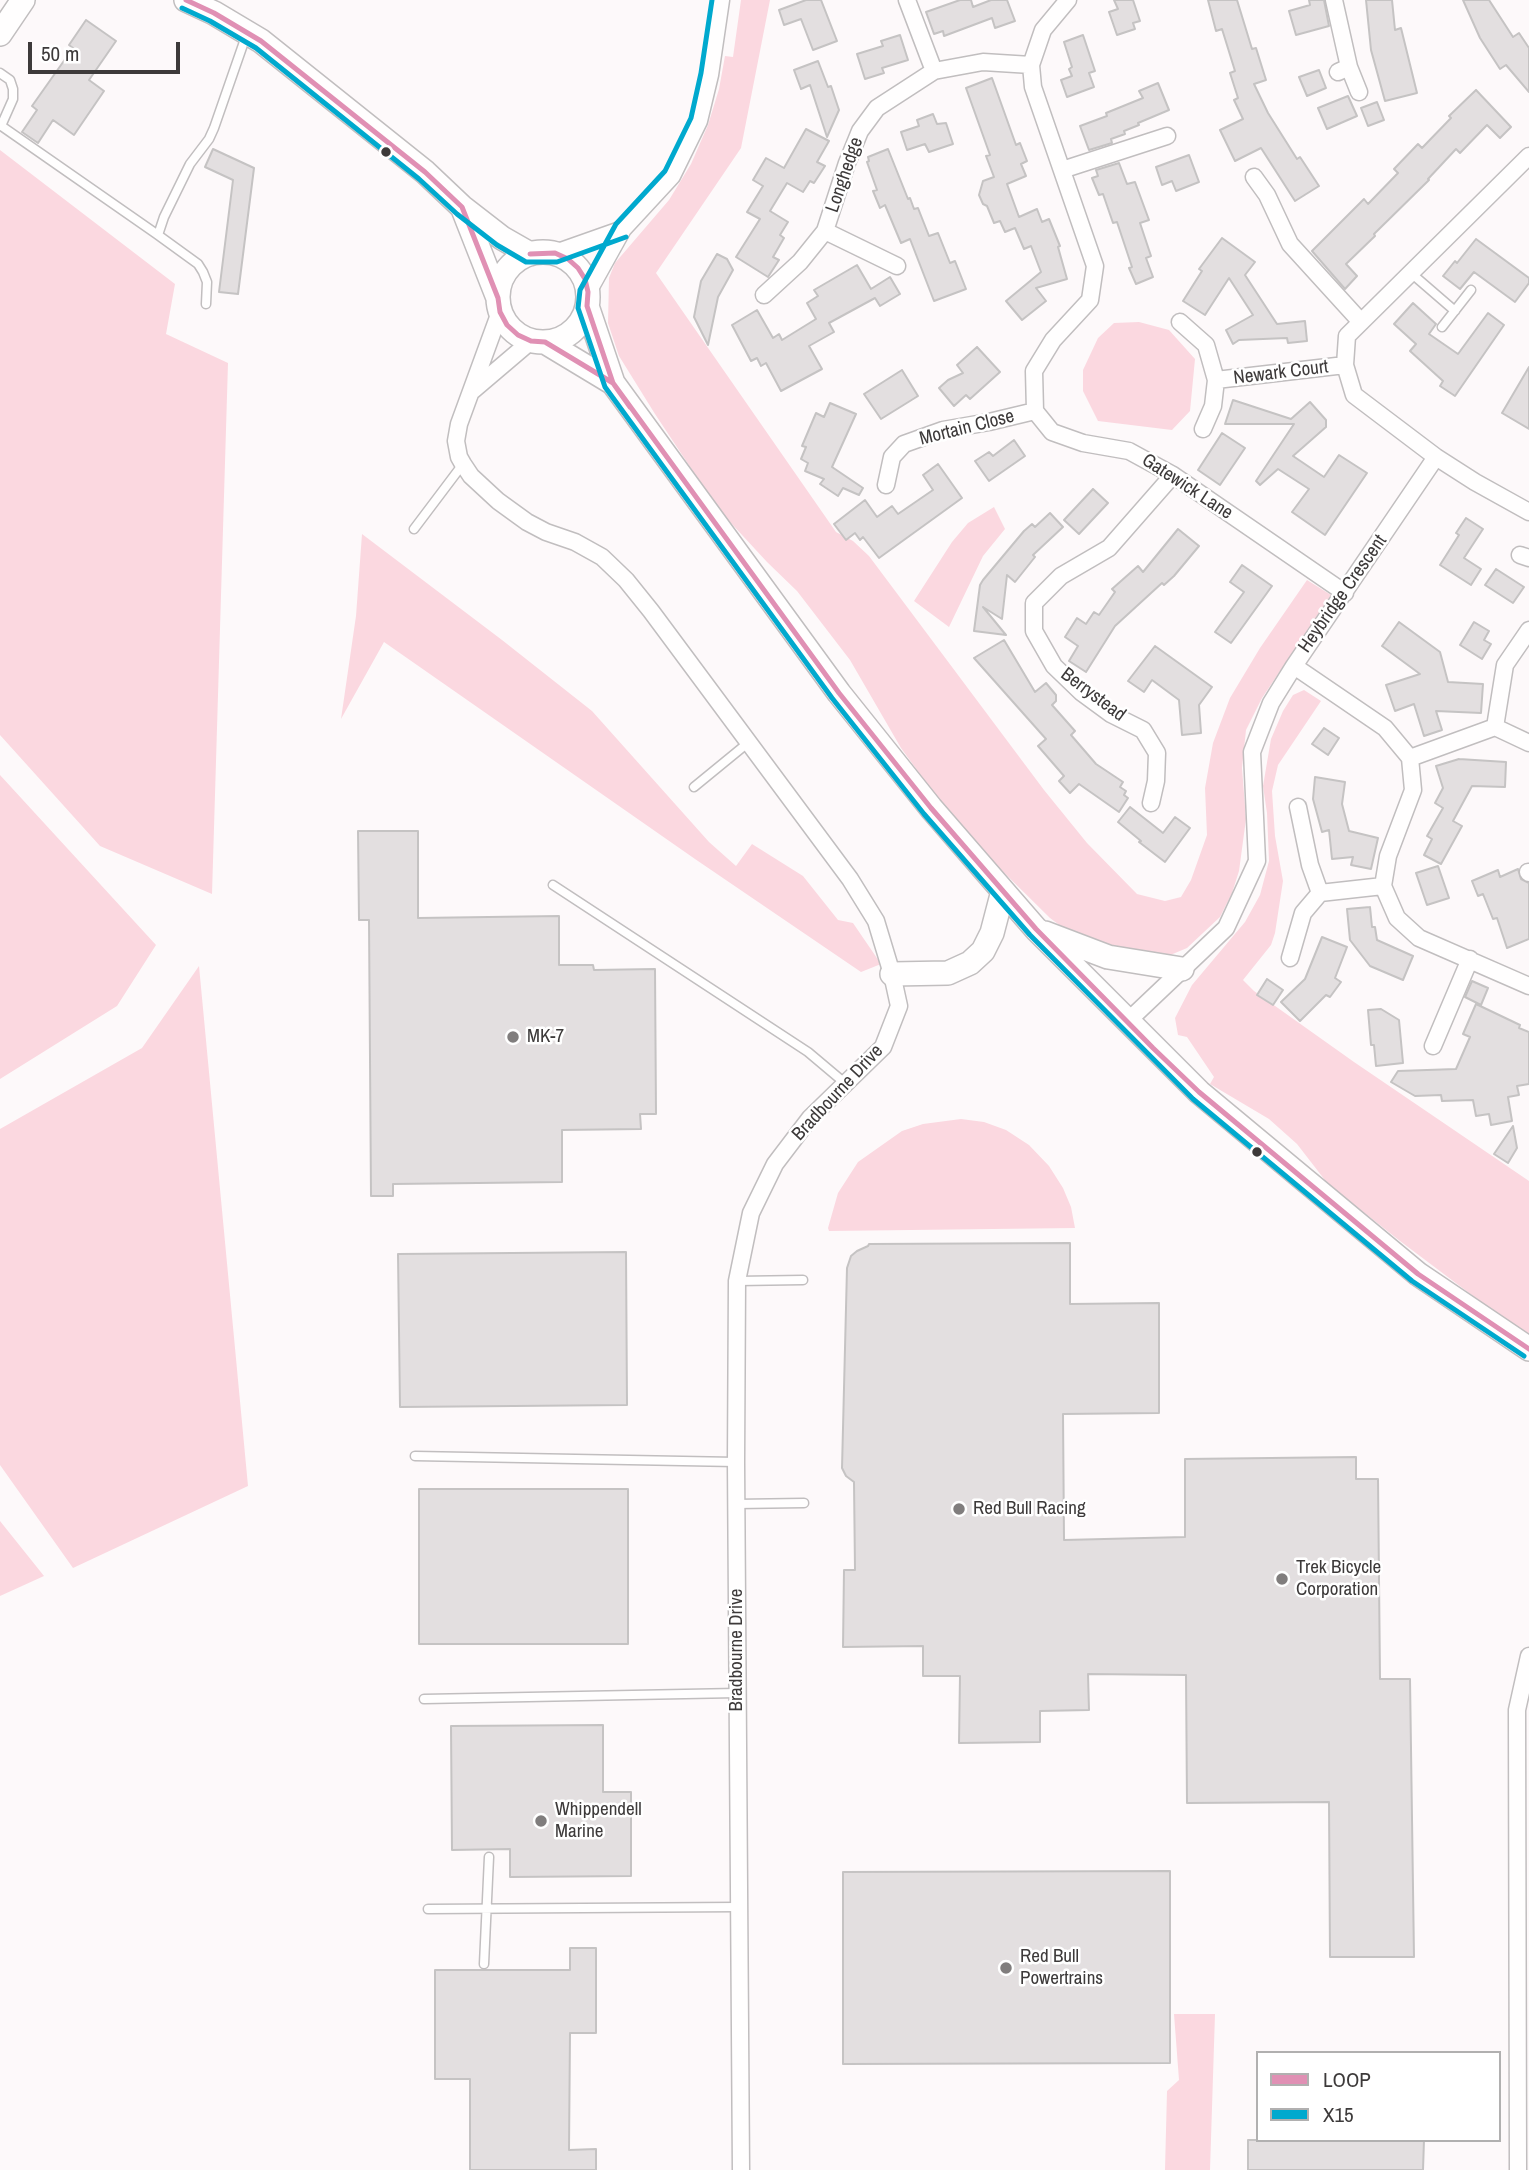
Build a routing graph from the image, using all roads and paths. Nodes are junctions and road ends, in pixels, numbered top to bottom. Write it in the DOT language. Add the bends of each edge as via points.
graph roads {
  1 [pos="23,0"];
  2 [pos="186,0"];
  3 [pos="721,0"];
  4 [pos="907,0"];
  5 [pos="1068,0"];
  6 [pos="1334,0"];
  7 [pos="247,33"];
  8 [pos="0,34"];
  9 [pos="1031,65"];
  10 [pos="934,71"];
  11 [pos="0,73"];
  12 [pos="1359,92"];
  13 [pos="1,126"];
  14 [pos="1167,136"];
  15 [pos="1529,156"];
  16 [pos="1062,170"];
  17 [pos="1254,177"];
  18 [pos="462,206"];
  19 [pos="623,229"];
  20 [pos="825,231"];
  21 [pos="158,235"];
  22 [pos="555,253"];
  23 [pos="530,254"];
  24 [pos="897,267"];
  25 [pos="1411,273"];
  26 [pos="1471,290"];
  27 [pos="764,295"];
  28 [pos="588,299"];
  29 [pos="206,304"];
  30 [pos="499,305"];
  31 [pos="1455,311"];
  32 [pos="1180,322"];
  33 [pos="1361,322"];
  34 [pos="1442,327"];
  35 [pos="538,342"];
  36 [pos="1345,365"];
  37 [pos="1216,380"];
  38 [pos="613,383"];
  39 [pos="471,392"];
  40 [pos="1035,411"];
  41 [pos="1203,429"];
  42 [pos="1436,457"];
  43 [pos="463,464"];
  44 [pos="1173,475"];
  45 [pos="886,485"];
  46 [pos="1529,512"];
  47 [pos="414,528"];
  48 [pos="1345,593"];
  49 [pos="1529,630"];
  50 [pos="1294,666"];
  51 [pos="1495,727"];
  52 [pos="749,742"];
  53 [pos="1529,743"];
  54 [pos="1409,758"];
  55 [pos="694,787"];
  56 [pos="1151,803"];
  57 [pos="1298,807"];
  58 [pos="553,885"];
  59 [pos="1383,886"];
  60 [pos="1003,891"];
  61 [pos="1320,892"];
  62 [pos="1036,929"];
  63 [pos="1290,958"];
  64 [pos="1471,959"];
  65 [pos="1182,969"];
  66 [pos="892,974"];
  67 [pos="1529,986"];
  68 [pos="1128,1021"];
  69 [pos="1433,1046"];
  70 [pos="846,1084"];
  71 [pos="803,1280"];
  72 [pos="737,1281"];
  73 [pos="1529,1349"];
  74 [pos="415,1456"];
  75 [pos="736,1462"];
  76 [pos="804,1503"];
  77 [pos="736,1504"];
  78 [pos="1529,1656"];
  79 [pos="737,1693"];
  80 [pos="424,1699"];
  81 [pos="489,1857"];
  82 [pos="739,1907"];
  83 [pos="487,1908"];
  84 [pos="428,1909"];
  85 [pos="484,1964"];
  86 [pos="741,2170"];
  87 [pos="1518,2170"];
  1 -- 8 [label="street"];
  2 -- 7 [label="street"];
  3 -- 19 [label="street" via="699,121 672,176"];
  4 -- 10 [label="street"];
  5 -- 9 [label="street" via="1043,30"];
  6 -- 12 [label="street" via="1343,70"];
  7 -- 18 [label="street" via="415,163"];
  7 -- 21 [label="lane" via="214,128 190,164"];
  9 -- 10 [label="street, Longhedge" via="983,62"];
  9 -- 16 [label="street" via="1033,87"];
  10 -- 20 [label="street, Longhedge" via="877,108 860,131"];
  11 -- 13 [label="lane" via="13,89"];
  13 -- 21 [label="lane"];
  14 -- 16 [label="street"];
  15 -- 25 [label="street"];
  16 -- 40 [label="street" via="1094,266 1093,277 1090,300 1034,371"];
  17 -- 33 [label="street" via="1290,244"];
  18 -- 23 [label="street"];
  18 -- 30 [label="street"];
  19 -- 22 [label="street"];
  19 -- 28 [label="street"];
  20 -- 24 [label="street, Longhedge"];
  20 -- 27 [label="street, Longhedge"];
  21 -- 29 [label="lane" via="198,264 207,282"];
  22 -- 23 [label="street"];
  22 -- 28 [label="street" via="578,268"];
  23 -- 30 [label="street" via="506,270"];
  25 -- 31 [label="lane"];
  25 -- 33 [label="street"];
  26 -- 31 [label="lane"];
  28 -- 35 [label="street" via="582,320 572,332"];
  28 -- 38 [label="street"];
  30 -- 35 [label="street" via="513,330"];
  30 -- 39 [label="street"];
  31 -- 34 [label="lane"];
  32 -- 37 [label="street, Newark Court" via="1206,345"];
  33 -- 36 [label="street" via="1347,336"];
  35 -- 38 [label="street"];
  35 -- 39 [label="street"];
  36 -- 37 [label="street, Newark Court"];
  36 -- 42 [label="street" via="1354,395"];
  37 -- 41 [label="street, Newark Court" via="1213,406"];
  38 -- 60 [label="street" via="839,693"];
  39 -- 43 [label="street" via="456,441"];
  40 -- 44 [label="street, Gatewick Lane" via="1052,432 1129,451"];
  40 -- 45 [label="street, Mortain Close" via="943,430 904,444 892,457"];
  42 -- 46 [label="street"];
  42 -- 48 [label="street, Heybridge Crescent"];
  43 -- 47 [label="lane"];
  43 -- 52 [label="street, Bradbourne Drive" via="471,476 527,522 602,557 626,580"];
  44 -- 48 [label="street, Gatewick Lane"];
  44 -- 56 [label="street, Berrystead" via="1109,548 1061,576 1034,603 1034,631 1054,666 1111,714 1143,730 1157,753"];
  48 -- 50 [label="street, Heybridge Crescent"];
  49 -- 51 [label="street" via="1505,665"];
  50 -- 54 [label="street" via="1385,728"];
  50 -- 65 [label="street, Heybridge Crescent" via="1271,702 1252,752 1257,861 1226,928"];
  51 -- 53 [label="street"];
  51 -- 54 [label="street"];
  52 -- 55 [label="lane"];
  52 -- 66 [label="street, Bradbourne Drive" via="850,878 876,921"];
  54 -- 59 [label="street" via="1413,790 1388,856"];
  57 -- 61 [label="street"];
  58 -- 70 [label="lane" via="808,1052"];
  59 -- 61 [label="street"];
  59 -- 64 [label="street" via="1397,918 1419,938"];
  60 -- 62 [label="street"];
  60 -- 66 [label="street" via="992,933 970,963 948,973"];
  61 -- 63 [label="street" via="1303,913"];
  62 -- 65 [label="street" via="1108,957"];
  62 -- 68 [label="street"];
  64 -- 67 [label="street"];
  64 -- 69 [label="street"];
  65 -- 68 [label="street, Heybridge Crescent"];
  66 -- 70 [label="street, Bradbourne Drive" via="899,1006 883,1048"];
  68 -- 73 [label="street" via="1199,1091 1418,1274"];
  70 -- 72 [label="street, Bradbourne Drive" via="810,1118 775,1164 751,1213"];
  71 -- 72 [label="lane"];
  72 -- 75 [label="street, Bradbourne Drive"];
  74 -- 75 [label="lane"];
  75 -- 77 [label="street, Bradbourne Drive"];
  76 -- 77 [label="lane"];
  77 -- 79 [label="street, Bradbourne Drive"];
  78 -- 87 [label="street" via="1517,1722"];
  79 -- 80 [label="lane"];
  79 -- 82 [label="street, Bradbourne Drive"];
  81 -- 83 [label="lane"];
  82 -- 83 [label="lane"];
  82 -- 86 [label="street, Bradbourne Drive"];
  83 -- 84 [label="lane"];
  83 -- 85 [label="lane"];
}
